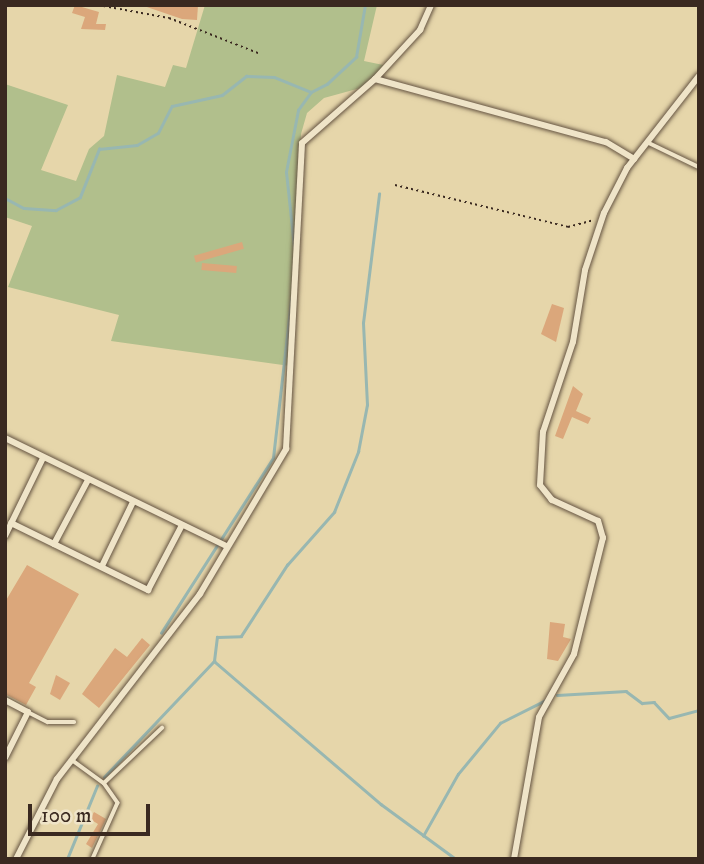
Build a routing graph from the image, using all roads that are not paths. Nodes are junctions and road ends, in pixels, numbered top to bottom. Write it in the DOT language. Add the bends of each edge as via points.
graph roads {
  1 [pos="431,5"];
  2 [pos="699,76"];
  3 [pos="375,79"];
  4 [pos="647,142"];
  5 [pos="634,159"];
  6 [pos="699,167"];
  7 [pos="5,438"];
  8 [pos="43,458"];
  9 [pos="88,480"];
  10 [pos="133,502"];
  11 [pos="12,523"];
  12 [pos="182,525"];
  13 [pos="5,536"];
  14 [pos="54,544"];
  15 [pos="225,546"];
  16 [pos="102,566"];
  17 [pos="5,700"];
  18 [pos="29,712"];
  19 [pos="74,722"];
  20 [pos="162,727"];
  21 [pos="5,758"];
  22 [pos="70,758"];
  23 [pos="104,783"];
  24 [pos="16,859"];
  25 [pos="93,859"];
  26 [pos="514,859"];
  1 -- 3 [label="street" via="420,30"];
  2 -- 4 [label="street"];
  3 -- 5 [label="street" via="606,142"];
  3 -- 15 [label="street" via="299,152 286,450"];
  4 -- 5 [label="street"];
  4 -- 6 [label="lane"];
  5 -- 26 [label="street" via="599,227 537,464 540,485 552,500 598,521 600,559 574,654 540,717"];
  7 -- 8 [label="street"];
  8 -- 9 [label="street"];
  8 -- 11 [label="street"];
  9 -- 10 [label="street"];
  9 -- 14 [label="street"];
  10 -- 12 [label="street"];
  10 -- 16 [label="street"];
  11 -- 13 [label="street"];
  11 -- 14 [label="street"];
  12 -- 15 [label="street"];
  12 -- 16 [label="street" via="148,590"];
  14 -- 16 [label="street"];
  15 -- 22 [label="street" via="200,594"];
  17 -- 18 [label="street"];
  18 -- 19 [label="lane" via="48,722"];
  18 -- 21 [label="street"];
  20 -- 23 [label="lane"];
  22 -- 23 [label="lane"];
  22 -- 24 [label="street"];
  23 -- 25 [label="lane" via="118,803"];
}
